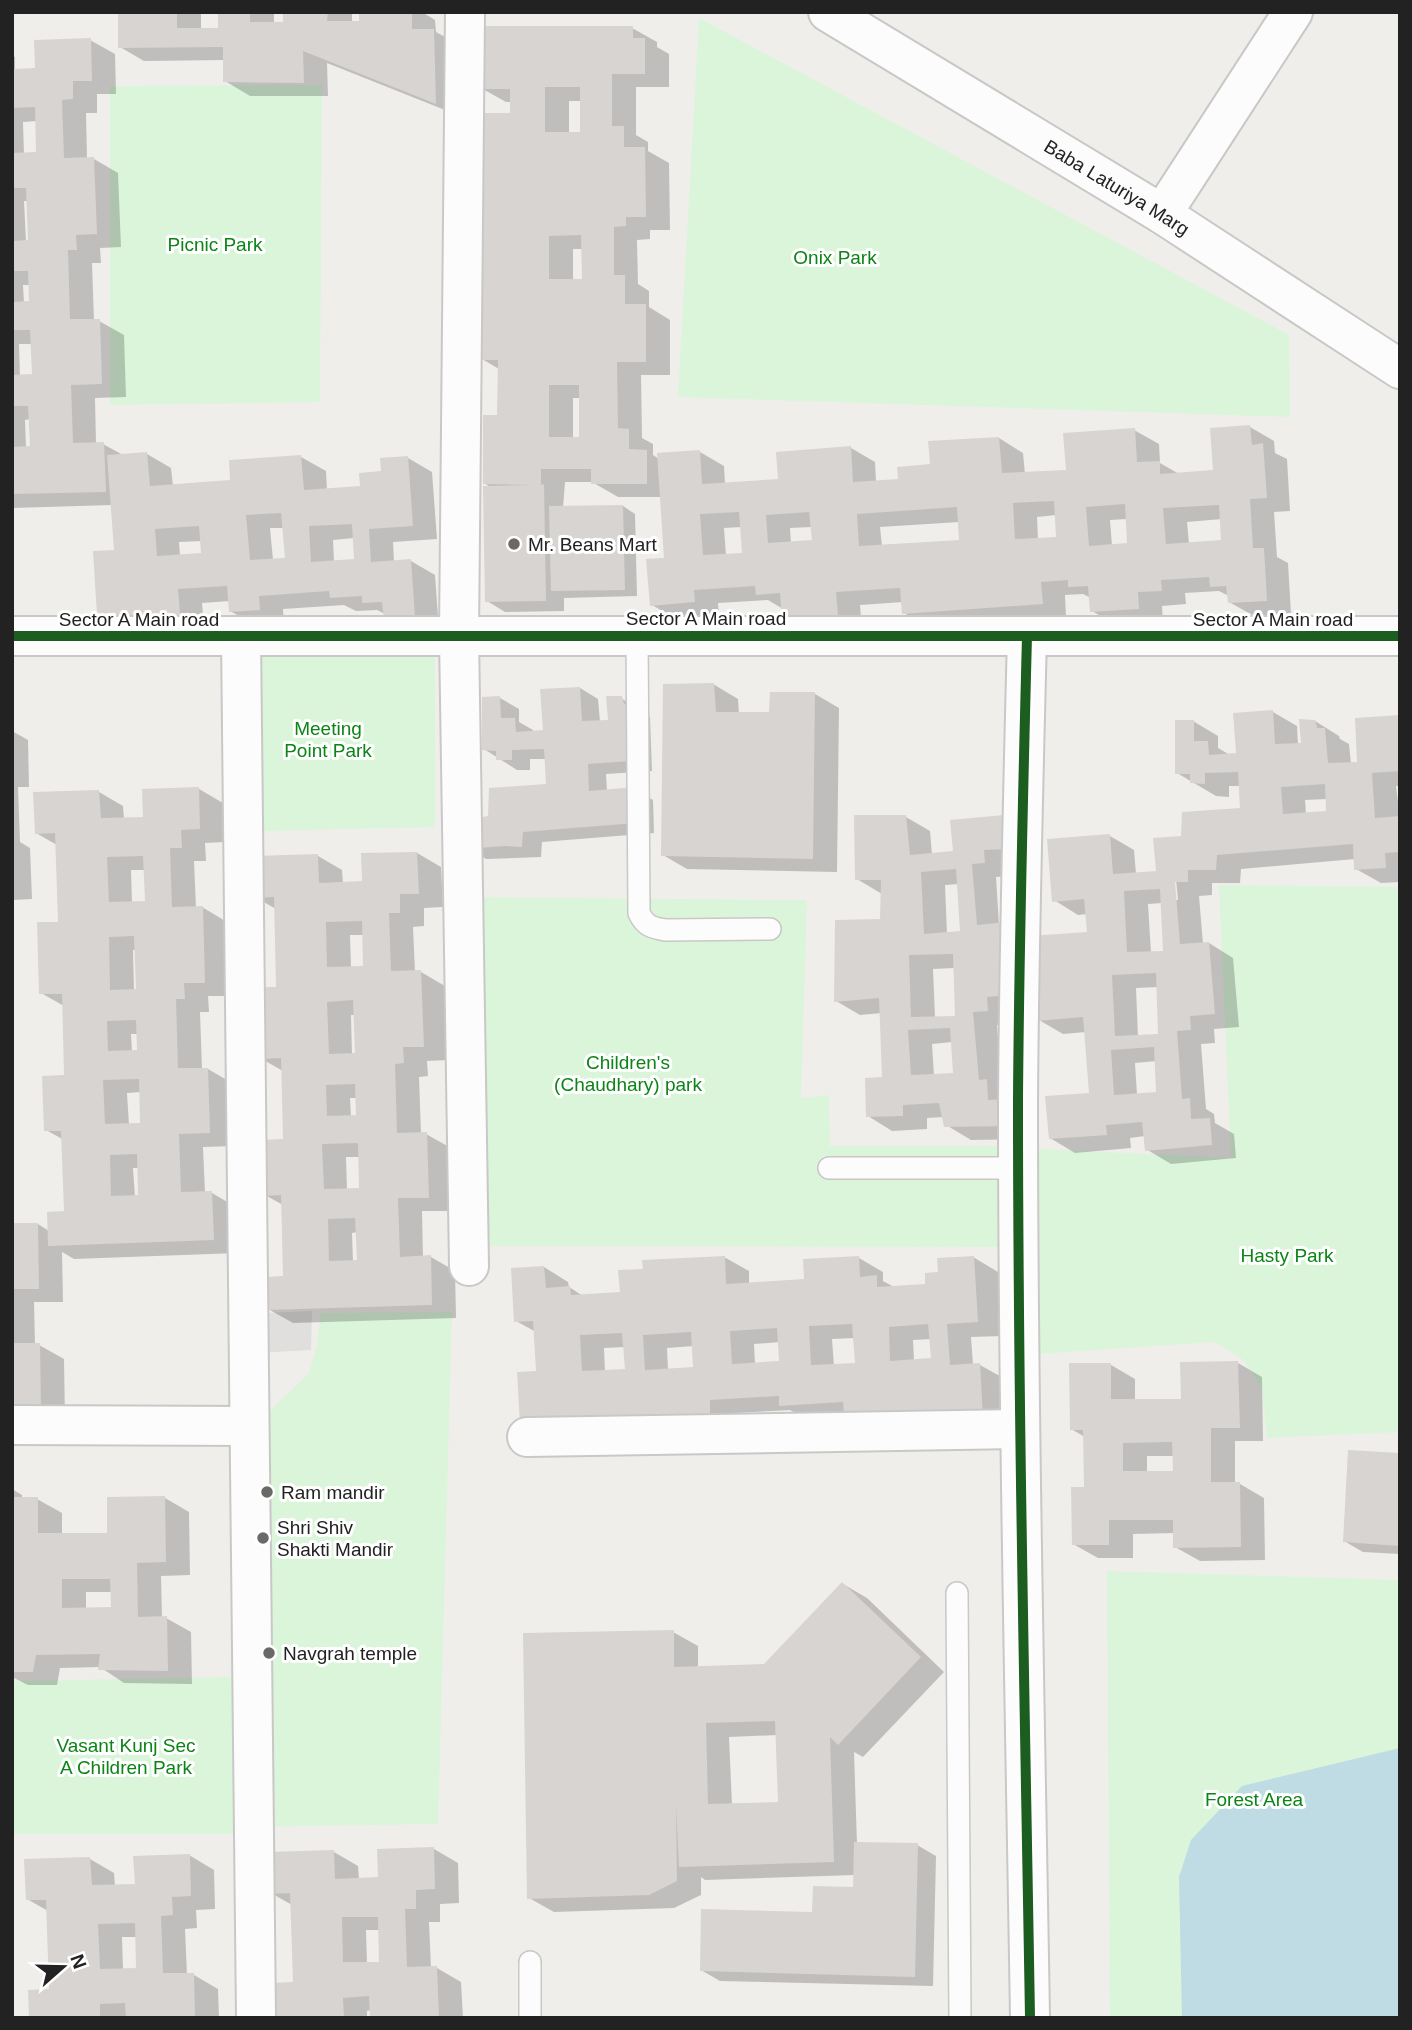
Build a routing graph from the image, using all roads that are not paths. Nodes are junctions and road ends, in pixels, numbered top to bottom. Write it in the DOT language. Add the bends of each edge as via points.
graph roads {
  1 [pos="465,12"];
  2 [pos="828,12"];
  3 [pos="1293,12"];
  4 [pos="1162,214"];
  5 [pos="1400,369"];
  6 [pos="12,636"];
  7 [pos="241,636"];
  8 [pos="458,636"];
  9 [pos="637,636"];
  10 [pos="1027,636"];
  11 [pos="1400,636"];
  12 [pos="770,929"];
  13 [pos="829,1168"];
  14 [pos="1019,1168"];
  15 [pos="469,1266"];
  16 [pos="12,1425"];
  17 [pos="249,1426"];
  18 [pos="1020,1429"];
  19 [pos="527,1437"];
  20 [pos="957,1593"];
  21 [pos="530,1962"];
  22 [pos="256,2018"];
  23 [pos="530,2018"];
  24 [pos="960,2018"];
  25 [pos="1030,2018"];
  1 -- 8 [label="street"];
  2 -- 4 [label="street, Baba Laturiya Marg"];
  3 -- 4 [label="street"];
  4 -- 5 [label="street, Baba Laturiya Marg"];
  6 -- 7 [label="street, Sector A Main road"];
  7 -- 8 [label="street, Sector A Main road"];
  7 -- 17 [label="street"];
  8 -- 9 [label="street, Sector A Main road"];
  8 -- 15 [label="street"];
  9 -- 10 [label="street, Sector A Main road"];
  9 -- 12 [label="lane" via="639,912 644,923 666,930"];
  10 -- 11 [label="street, Sector A Main road"];
  10 -- 14 [label="street"];
  13 -- 14 [label="lane"];
  14 -- 18 [label="street"];
  16 -- 17 [label="street"];
  17 -- 22 [label="street"];
  18 -- 19 [label="street"];
  18 -- 25 [label="street"];
  20 -- 24 [label="lane"];
  21 -- 23 [label="lane"];
}
